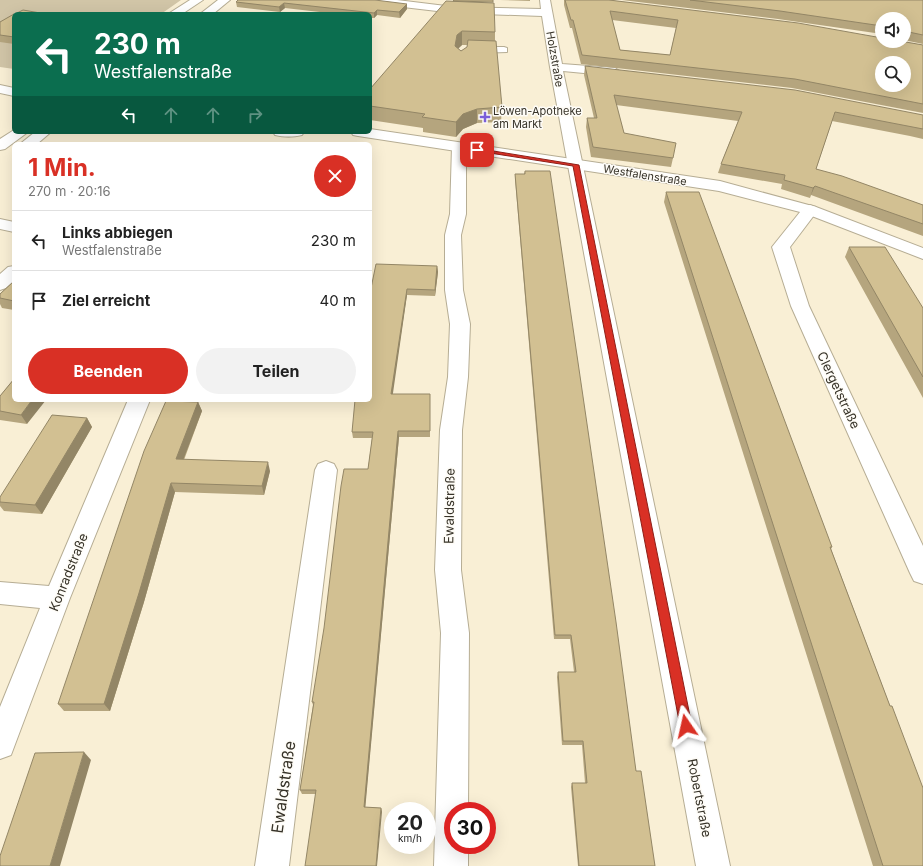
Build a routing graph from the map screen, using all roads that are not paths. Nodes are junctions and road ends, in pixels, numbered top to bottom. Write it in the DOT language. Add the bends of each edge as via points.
graph roads {
  1 [pos="198,0"];
  2 [pos="205,0"];
  3 [pos="225,0"];
  4 [pos="369,0"];
  5 [pos="546,6"];
  6 [pos="177,12"];
  7 [pos="189,12"];
  8 [pos="209,12"];
  9 [pos="470,50"];
  10 [pos="504,50"];
  11 [pos="556,67"];
  12 [pos="627,73"];
  13 [pos="0,89"];
  14 [pos="12,92"];
  15 [pos="41,134"];
  16 [pos="371,134"];
  17 [pos="30,142"];
  18 [pos="12,145"];
  19 [pos="459,147"];
  20 [pos="6,153"];
  21 [pos="575,165"];
  22 [pos="810,210"];
  23 [pos="0,224"];
  24 [pos="12,227"];
  25 [pos="923,254"];
  26 [pos="12,273"];
  27 [pos="0,284"];
  28 [pos="138,402"];
  29 [pos="326,470"];
  30 [pos="923,573"];
  31 [pos="0,593"];
  32 [pos="57,598"];
  33 [pos="0,744"];
  34 [pos="272,866"];
  35 [pos="451,866"];
  36 [pos="714,866"];
  1 -- 6 [label="street"];
  2 -- 7 [label="street"];
  3 -- 8 [label="street"];
  4 -- 5 [label="street" via="454,10 501,12"];
  5 -- 11 [label="street, Holzstraße"];
  9 -- 10 [label="lane"];
  11 -- 12 [label="street"];
  11 -- 21 [label="street, Holzstraße"];
  13 -- 14 [label="street"];
  15 -- 17 [label="street"];
  16 -- 19 [label="street, Westfalenstraße"];
  18 -- 20 [label="street"];
  19 -- 21 [label="street, Westfalenstraße"];
  19 -- 35 [label="street, Ewaldstraße" via="458,214 453,235 454,290 460,324 458,377 451,430 448,570 455,633"];
  21 -- 22 [label="street, Westfalenstraße" via="720,186"];
  21 -- 36 [label="street, Robertstraße"];
  22 -- 25 [label="street, Westfalenstraße"];
  22 -- 30 [label="street, Clergetstraße" via="781,247 800,306"];
  23 -- 24 [label="street"];
  26 -- 27 [label="street"];
  28 -- 32 [label="street, Konradstraße"];
  29 -- 34 [label="street, Ewaldstraße"];
  31 -- 32 [label="street"];
  32 -- 33 [label="street, Konradstraße"];
}
